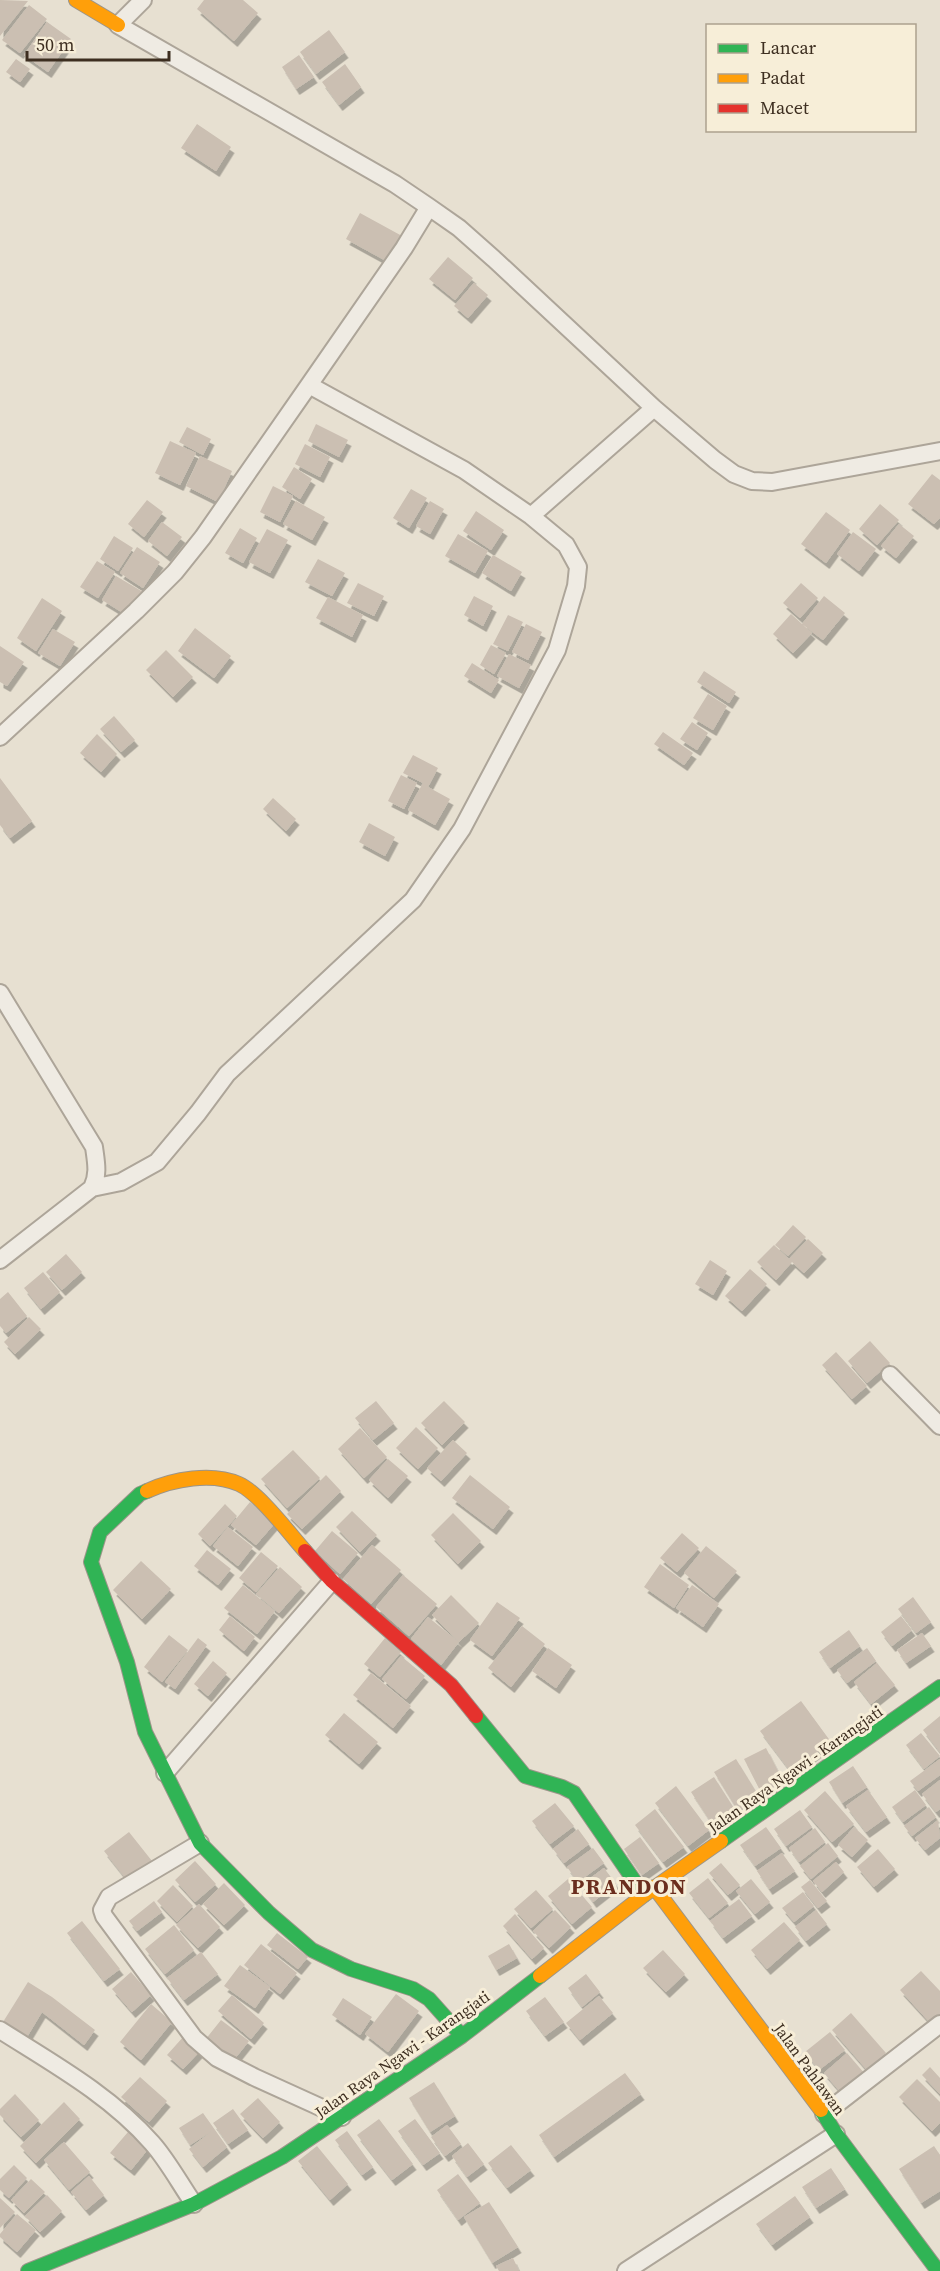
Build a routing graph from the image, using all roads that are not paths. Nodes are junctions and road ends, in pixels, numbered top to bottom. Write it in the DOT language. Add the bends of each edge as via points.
graph roads {
  1 [pos="76,0"];
  2 [pos="143,0"];
  3 [pos="118,25"];
  4 [pos="429,207"];
  5 [pos="309,385"];
  6 [pos="654,408"];
  7 [pos="940,451"];
  8 [pos="531,516"];
  9 [pos="0,737"];
  10 [pos="0,993"];
  11 [pos="92,1188"];
  12 [pos="0,1260"];
  13 [pos="890,1375"];
  14 [pos="940,1426"];
  15 [pos="332,1581"];
  16 [pos="940,1687"];
  17 [pos="165,1773"];
  18 [pos="200,1843"];
  19 [pos="649,1891"];
  20 [pos="940,2024"];
  21 [pos="0,2030"];
  22 [pos="462,2036"];
  23 [pos="824,2114"];
  24 [pos="342,2117"];
  25 [pos="836,2134"];
  26 [pos="194,2204"];
  27 [pos="28,2271"];
  28 [pos="626,2271"];
  29 [pos="938,2271"];
  1 -- 3 [label="street"];
  2 -- 3 [label="street"];
  3 -- 4 [label="street"];
  4 -- 5 [label="street"];
  4 -- 6 [label="street" via="494,259"];
  5 -- 8 [label="street" via="464,470"];
  5 -- 9 [label="street" via="175,572"];
  6 -- 7 [label="street" via="728,470 752,481 772,482"];
  6 -- 8 [label="street"];
  8 -- 11 [label="street" via="566,545 579,577 557,650 462,829 413,900 227,1074 157,1162 121,1182"];
  10 -- 11 [label="street" via="94,1147 97,1178"];
  11 -- 12 [label="street"];
  13 -- 14 [label="street"];
  15 -- 17 [label="street"];
  15 -- 17 [label="street, Jalan Pahlawan" via="259,1500 239,1484 230,1482 211,1478 167,1482 140,1494 100,1532 91,1562 128,1662 146,1732"];
  15 -- 19 [label="street, Jalan Pahlawan" via="451,1685 525,1776 560,1784 574,1793"];
  16 -- 19 [label="street, Jalan Raya Ngawi - Karangjati"];
  17 -- 18 [label="street, Jalan Pahlawan"];
  18 -- 22 [label="street, Jalan Pahlawan" via="312,1950 351,1969 413,1989 429,1999"];
  18 -- 24 [label="street" via="109,1897 102,1910 104,1916 194,2038 218,2058"];
  19 -- 22 [label="street, Jalan Raya Ngawi - Karangjati"];
  19 -- 23 [label="street, Jalan Pahlawan"];
  20 -- 23 [label="street"];
  21 -- 26 [label="street" via="122,2113 153,2144"];
  22 -- 24 [label="street, Jalan Raya Ngawi - Karangjati"];
  23 -- 25 [label="street, Jalan Pahlawan"];
  24 -- 26 [label="street, Jalan Raya Ngawi - Karangjati" via="282,2157"];
  25 -- 28 [label="street"];
  25 -- 29 [label="street, Jalan Pahlawan"];
  26 -- 27 [label="street, Jalan Raya Ngawi - Karangjati"];
}
